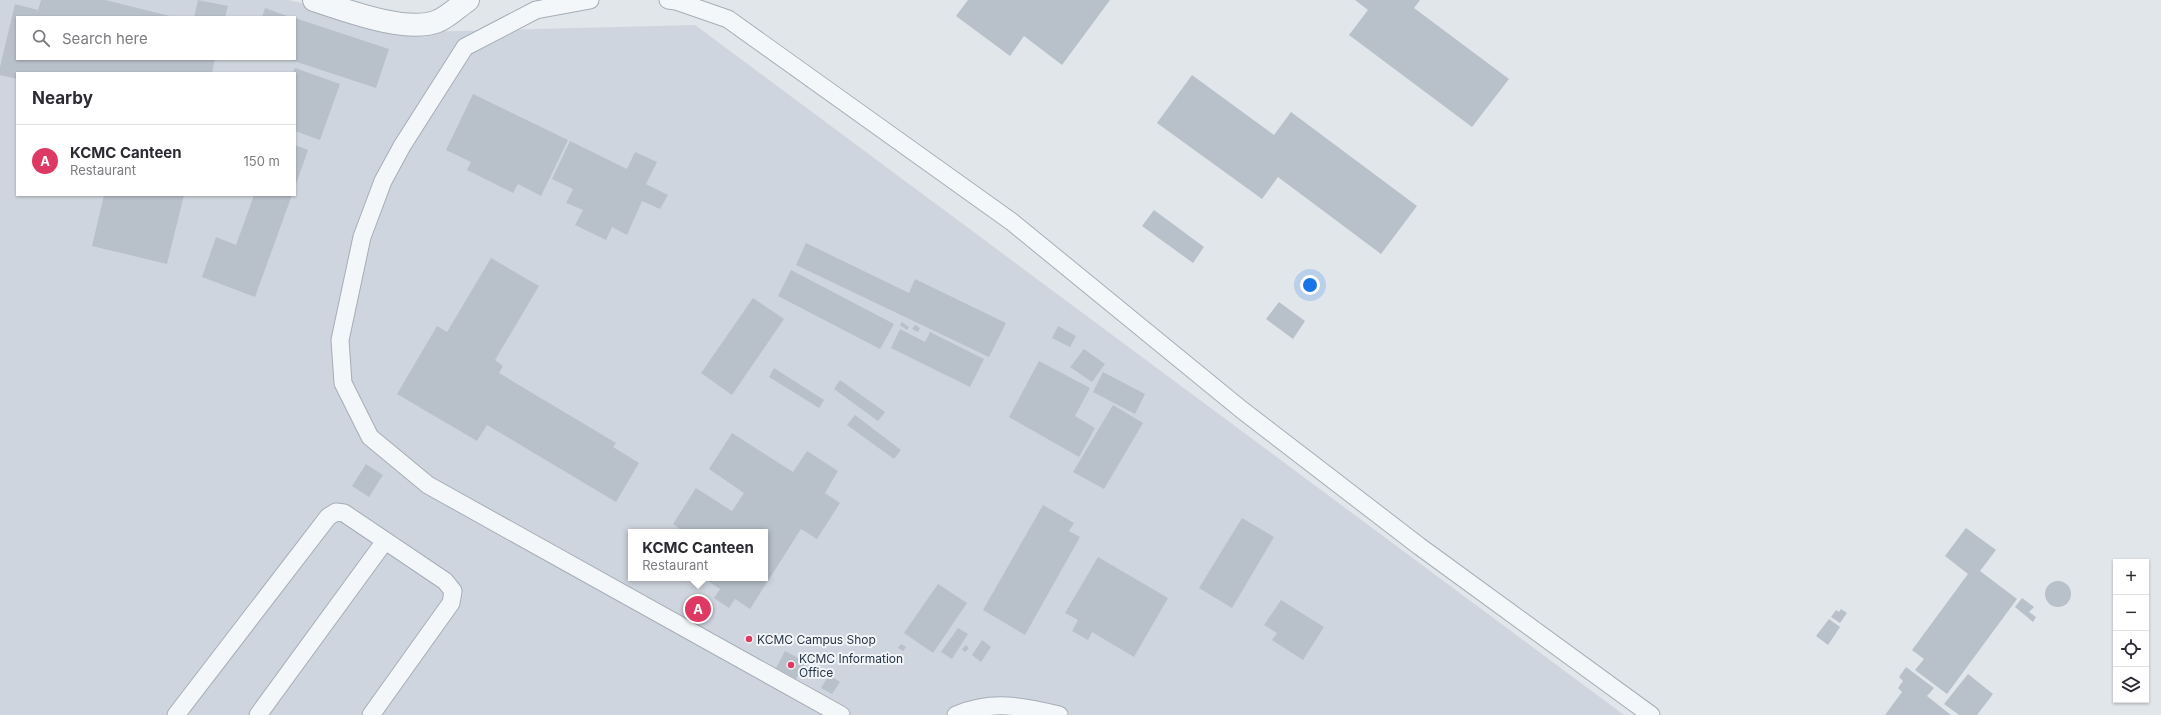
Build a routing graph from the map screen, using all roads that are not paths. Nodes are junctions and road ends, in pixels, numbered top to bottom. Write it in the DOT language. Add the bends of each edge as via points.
graph roads {
  1 [pos="314,0"];
  2 [pos="468,0"];
  3 [pos="590,0"];
  4 [pos="668,0"];
  5 [pos="385,541"];
  6 [pos="176,715"];
  7 [pos="258,715"];
  8 [pos="371,715"];
  9 [pos="841,715"];
  10 [pos="956,715"];
  11 [pos="1058,715"];
  12 [pos="1651,715"];
  1 -- 2 [label="street" via="406,25 438,21"];
  3 -- 9 [label="lane" via="536,10 465,47 402,146 383,181 362,238 340,340 343,383 370,437 428,485"];
  4 -- 12 [label="lane" via="728,19 1012,222 1274,434 1419,546"];
  5 -- 6 [label="lane" via="344,513 336,512 328,516"];
  5 -- 7 [label="lane"];
  5 -- 8 [label="lane" via="445,581 453,591 451,603"];
  10 -- 11 [label="lane" via="972,708 1018,706"];
}
